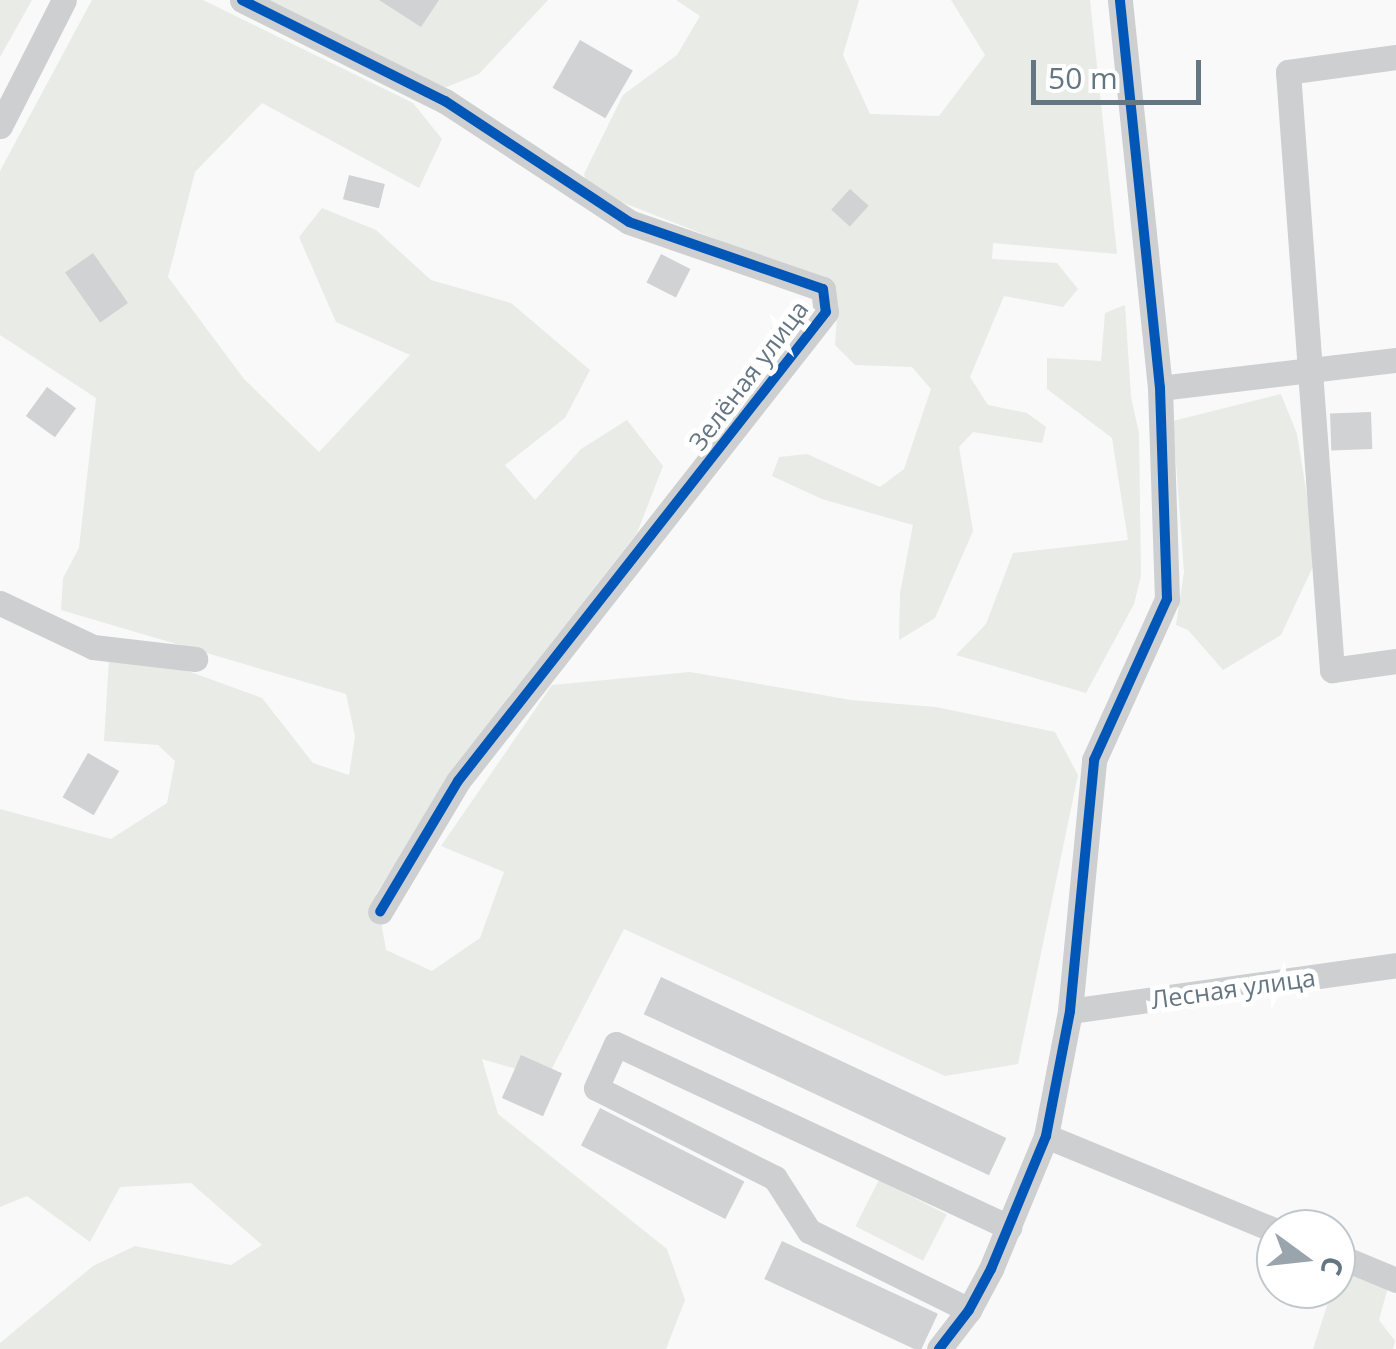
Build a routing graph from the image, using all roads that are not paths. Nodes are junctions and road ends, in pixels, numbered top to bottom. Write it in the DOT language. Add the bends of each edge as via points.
graph roads {
  1 [pos="64,0"];
  2 [pos="242,0"];
  3 [pos="1120,0"];
  4 [pos="1396,58"];
  5 [pos="0,126"];
  6 [pos="1396,360"];
  7 [pos="1312,372"];
  8 [pos="1160,388"];
  9 [pos="0,603"];
  10 [pos="196,660"];
  11 [pos="1396,661"];
  12 [pos="380,912"];
  13 [pos="1396,965"];
  14 [pos="1070,1011"];
  15 [pos="1046,1136"];
  16 [pos="1256,1223"];
  17 [pos="1010,1227"];
  18 [pos="1356,1264"];
  19 [pos="1396,1280"];
  20 [pos="969,1310"];
  21 [pos="939,1349"];
  1 -- 5 [label="street"];
  2 -- 12 [label="street, Зелёная улица" via="444,101 629,222 823,289 826,312 458,781"];
  3 -- 8 [label="street"];
  4 -- 7 [label="street" via="1288,72"];
  6 -- 7 [label="street"];
  7 -- 8 [label="street"];
  7 -- 11 [label="street" via="1332,670"];
  8 -- 14 [label="street" via="1167,599 1094,760"];
  9 -- 10 [label="street" via="92,647"];
  13 -- 14 [label="street, Лесная улица"];
  14 -- 15 [label="street"];
  15 -- 16 [label="street"];
  15 -- 17 [label="street"];
  17 -- 20 [label="street"];
  17 -- 20 [label="street" via="616,1044 596,1088 775,1178 809,1231"];
  18 -- 19 [label="street"];
  20 -- 21 [label="street"];
}
